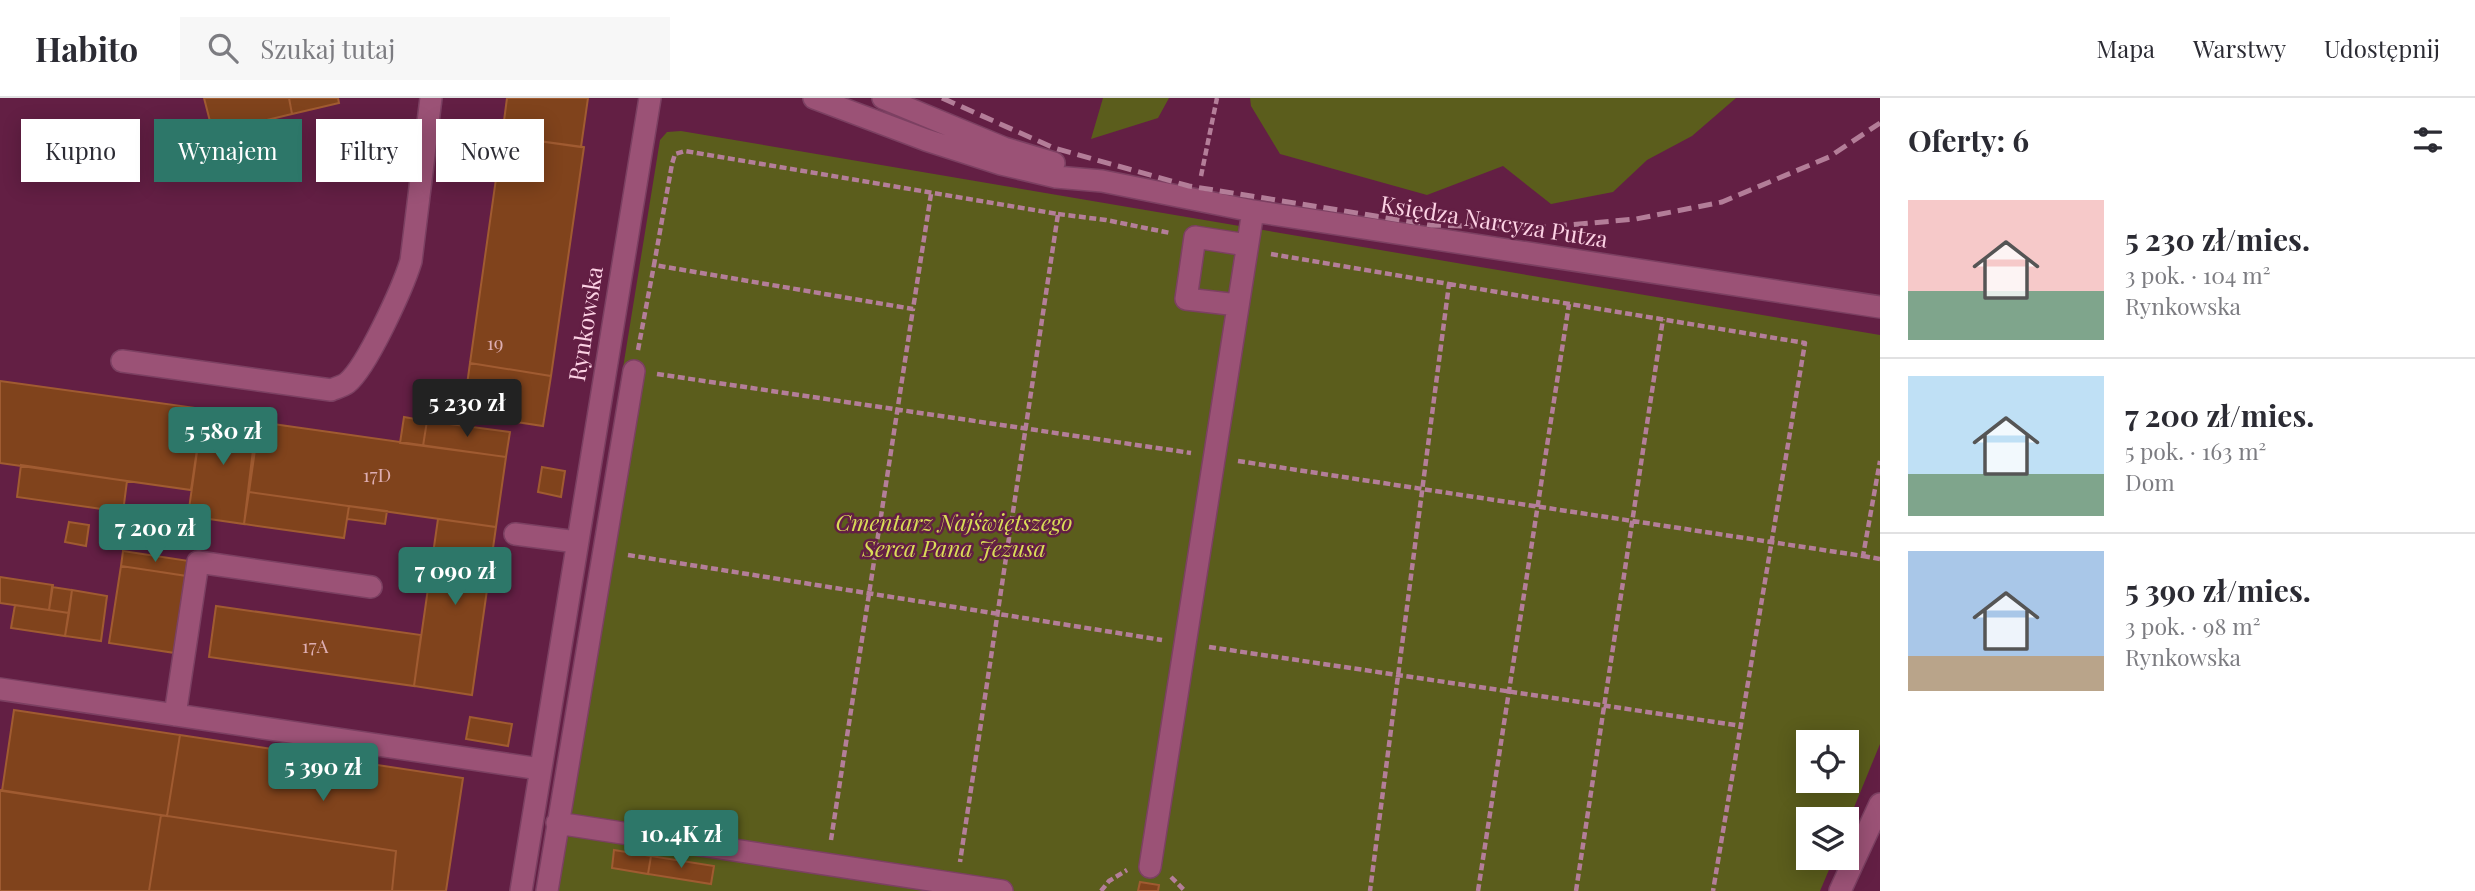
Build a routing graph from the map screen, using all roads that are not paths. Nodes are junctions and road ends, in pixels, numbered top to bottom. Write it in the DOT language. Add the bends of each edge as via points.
graph roads {
  1 [pos="431,98"];
  2 [pos="814,98"];
  3 [pos="883,98"];
  4 [pos="653,100"];
  5 [pos="1102,181"];
  6 [pos="1253,211"];
  7 [pos="1247,248"];
  8 [pos="1238,305"];
  9 [pos="1880,307"];
  10 [pos="122,361"];
  11 [pos="634,371"];
  12 [pos="515,534"];
  13 [pos="577,542"];
  14 [pos="371,587"];
  15 [pos="0,689"];
  16 [pos="175,715"];
  17 [pos="540,769"];
  18 [pos="1880,804"];
  19 [pos="557,823"];
  20 [pos="1150,867"];
  21 [pos="521,891"];
  22 [pos="547,891"];
  23 [pos="1002,891"];
  24 [pos="1840,891"];
  1 -- 10 [label="street" via="411,261 403,285 346,384 331,390"];
  2 -- 5 [label="street, Księdza Narcyza Putza" via="1001,164 1056,177"];
  3 -- 5 [label="street, Księdza Narcyza Putza" via="1004,148"];
  4 -- 13 [label="street, Rynkowska"];
  5 -- 6 [label="street, Księdza Narcyza Putza"];
  6 -- 7 [label="street"];
  6 -- 9 [label="street, Księdza Narcyza Putza"];
  7 -- 8 [label="street"];
  7 -- 8 [label="street" via="1195,237 1186,299"];
  8 -- 20 [label="street"];
  11 -- 19 [label="street"];
  12 -- 13 [label="street"];
  13 -- 17 [label="street, Rynkowska"];
  14 -- 16 [label="street" via="198,562"];
  15 -- 16 [label="street"];
  16 -- 17 [label="street"];
  17 -- 21 [label="street, Rynkowska"];
  18 -- 24 [label="street"];
  19 -- 22 [label="street"];
  19 -- 23 [label="street"];
}
